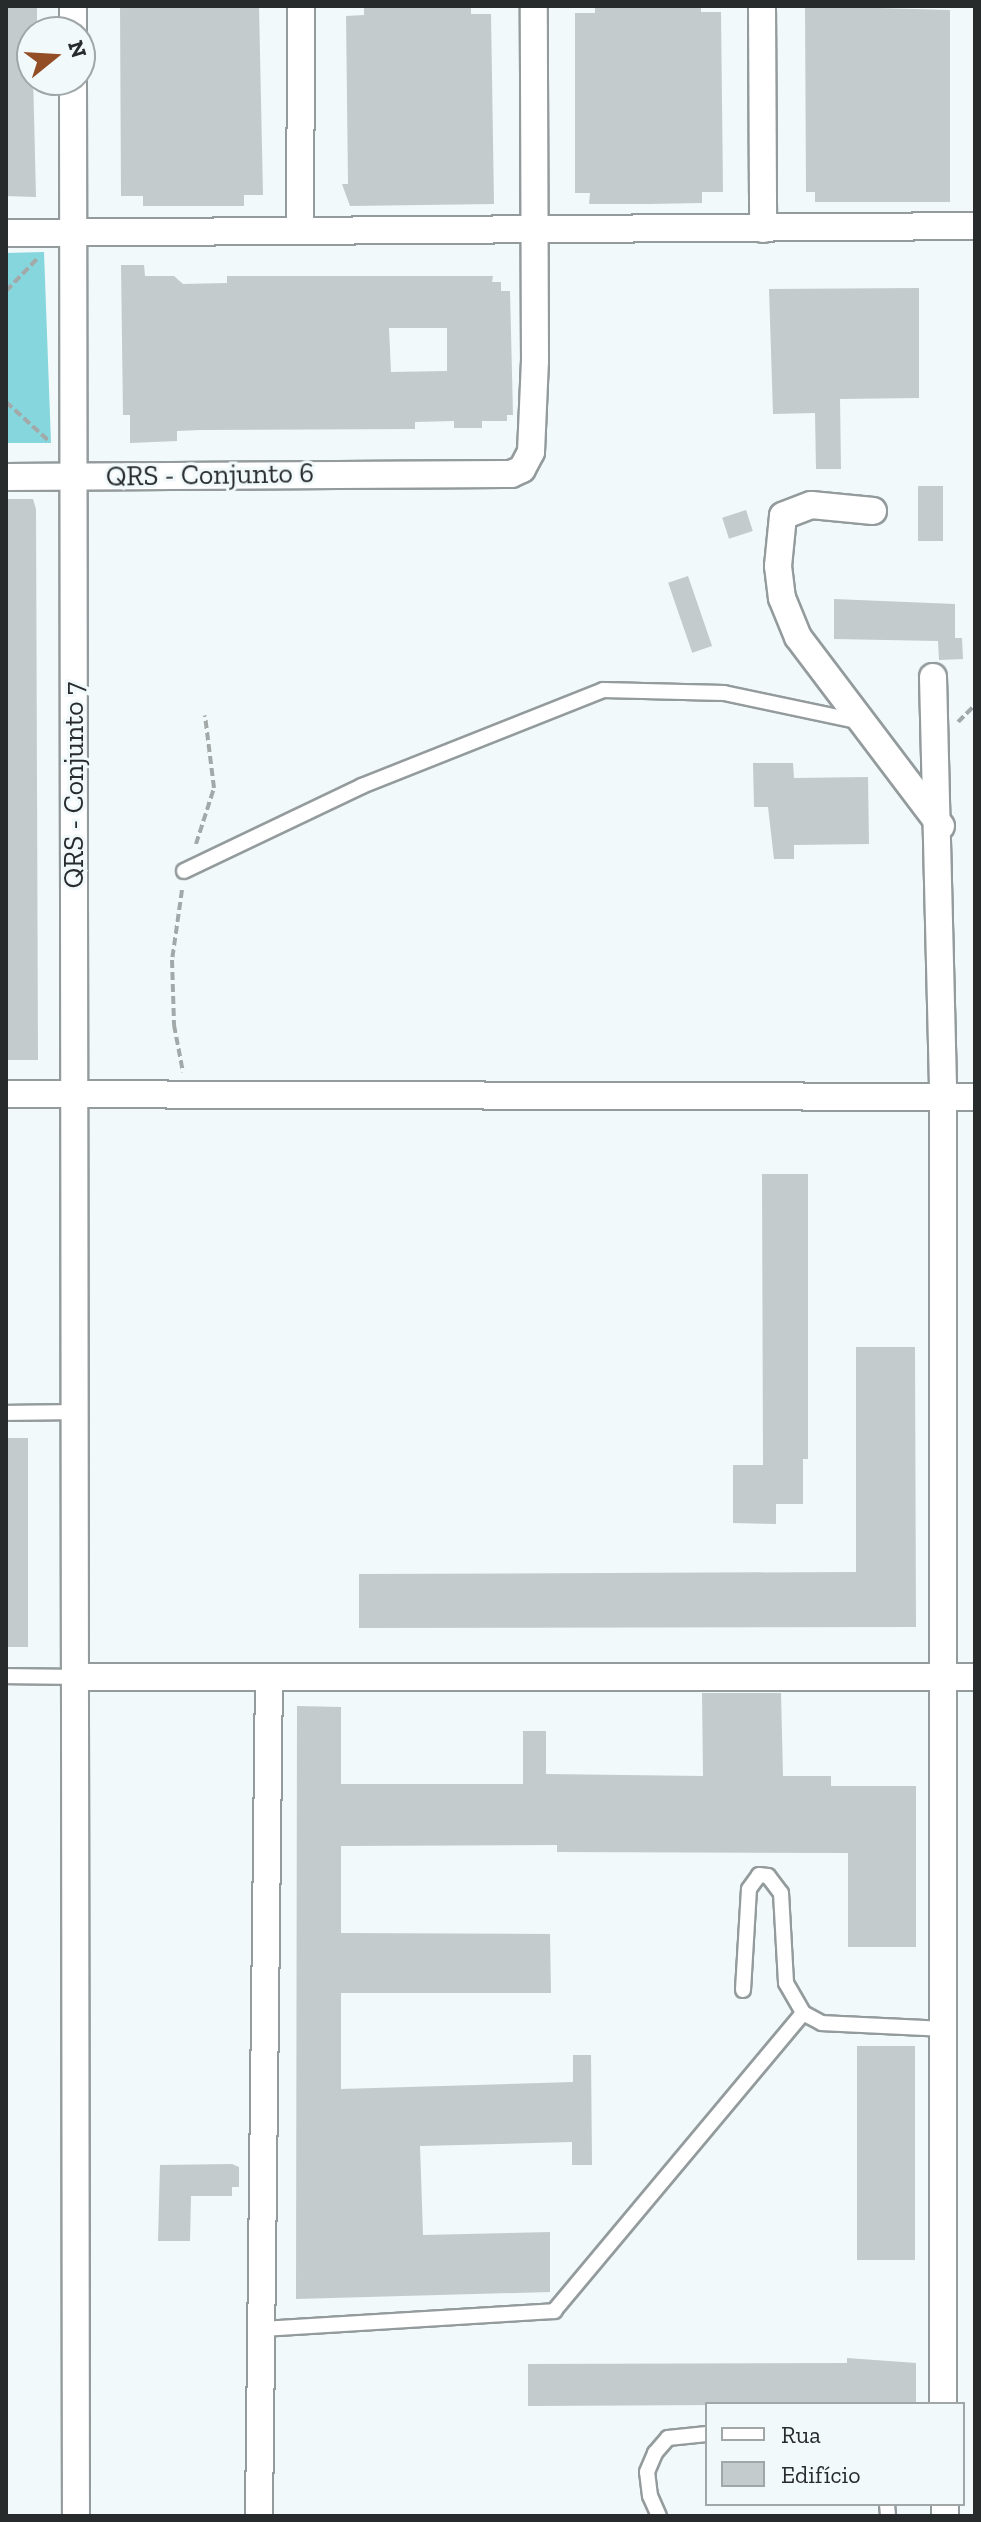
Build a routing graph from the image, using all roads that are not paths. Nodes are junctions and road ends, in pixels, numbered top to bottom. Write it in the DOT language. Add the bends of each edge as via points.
graph roads {
  1 [pos="301,6"];
  2 [pos="534,6"];
  3 [pos="762,6"];
  4 [pos="73,96"];
  5 [pos="975,226"];
  6 [pos="300,228"];
  7 [pos="534,228"];
  8 [pos="763,229"];
  9 [pos="73,232"];
  10 [pos="6,233"];
  11 [pos="74,476"];
  12 [pos="6,477"];
  13 [pos="873,511"];
  14 [pos="933,677"];
  15 [pos="862,722"];
  16 [pos="941,826"];
  17 [pos="184,871"];
  18 [pos="74,1093"];
  19 [pos="6,1094"];
  20 [pos="975,1097"];
  21 [pos="943,1098"];
  22 [pos="74,1412"];
  23 [pos="6,1413"];
  24 [pos="6,1676"];
  25 [pos="75,1677"];
  26 [pos="269,1677"];
  27 [pos="943,1677"];
  28 [pos="975,1677"];
  29 [pos="743,1990"];
  30 [pos="803,2013"];
  31 [pos="944,2029"];
  32 [pos="261,2329"];
  33 [pos="943,2402"];
  34 [pos="705,2434"];
  35 [pos="76,2516"];
  36 [pos="259,2516"];
  37 [pos="659,2516"];
  1 -- 6 [label="street"];
  2 -- 7 [label="street"];
  3 -- 8 [label="street"];
  4 -- 9 [label="street, QRS - Conjunto 6"];
  5 -- 8 [label="street"];
  6 -- 7 [label="street"];
  6 -- 9 [label="street"];
  7 -- 8 [label="street"];
  7 -- 11 [label="street, QRS - Conjunto 6" via="531,452 522,469 511,474"];
  9 -- 10 [label="street"];
  9 -- 11 [label="street, QRS - Conjunto 6"];
  11 -- 12 [label="street"];
  11 -- 18 [label="street, QRS - Conjunto 7"];
  13 -- 15 [label="street" via="796,507 783,516 779,552 787,617"];
  14 -- 16 [label="street"];
  15 -- 16 [label="street"];
  15 -- 17 [label="lane" via="724,693 603,690 362,786"];
  16 -- 21 [label="street"];
  18 -- 19 [label="street"];
  18 -- 21 [label="street"];
  18 -- 22 [label="street, QRS - Conjunto 7"];
  20 -- 21 [label="street"];
  21 -- 27 [label="street"];
  22 -- 23 [label="lane"];
  22 -- 25 [label="street, QRS - Conjunto 7"];
  24 -- 25 [label="lane"];
  25 -- 26 [label="street"];
  25 -- 35 [label="street, QRS - Conjunto 7"];
  26 -- 27 [label="street"];
  26 -- 32 [label="street"];
  27 -- 28 [label="street"];
  27 -- 31 [label="street"];
  29 -- 30 [label="lane" via="749,1889 759,1875 768,1876 781,1893 786,1983"];
  30 -- 31 [label="lane" via="822,2023"];
  30 -- 32 [label="lane" via="554,2311"];
  31 -- 33 [label="street"];
  32 -- 36 [label="street"];
  34 -- 37 [label="lane" via="668,2438 655,2453 647,2472"];
}
